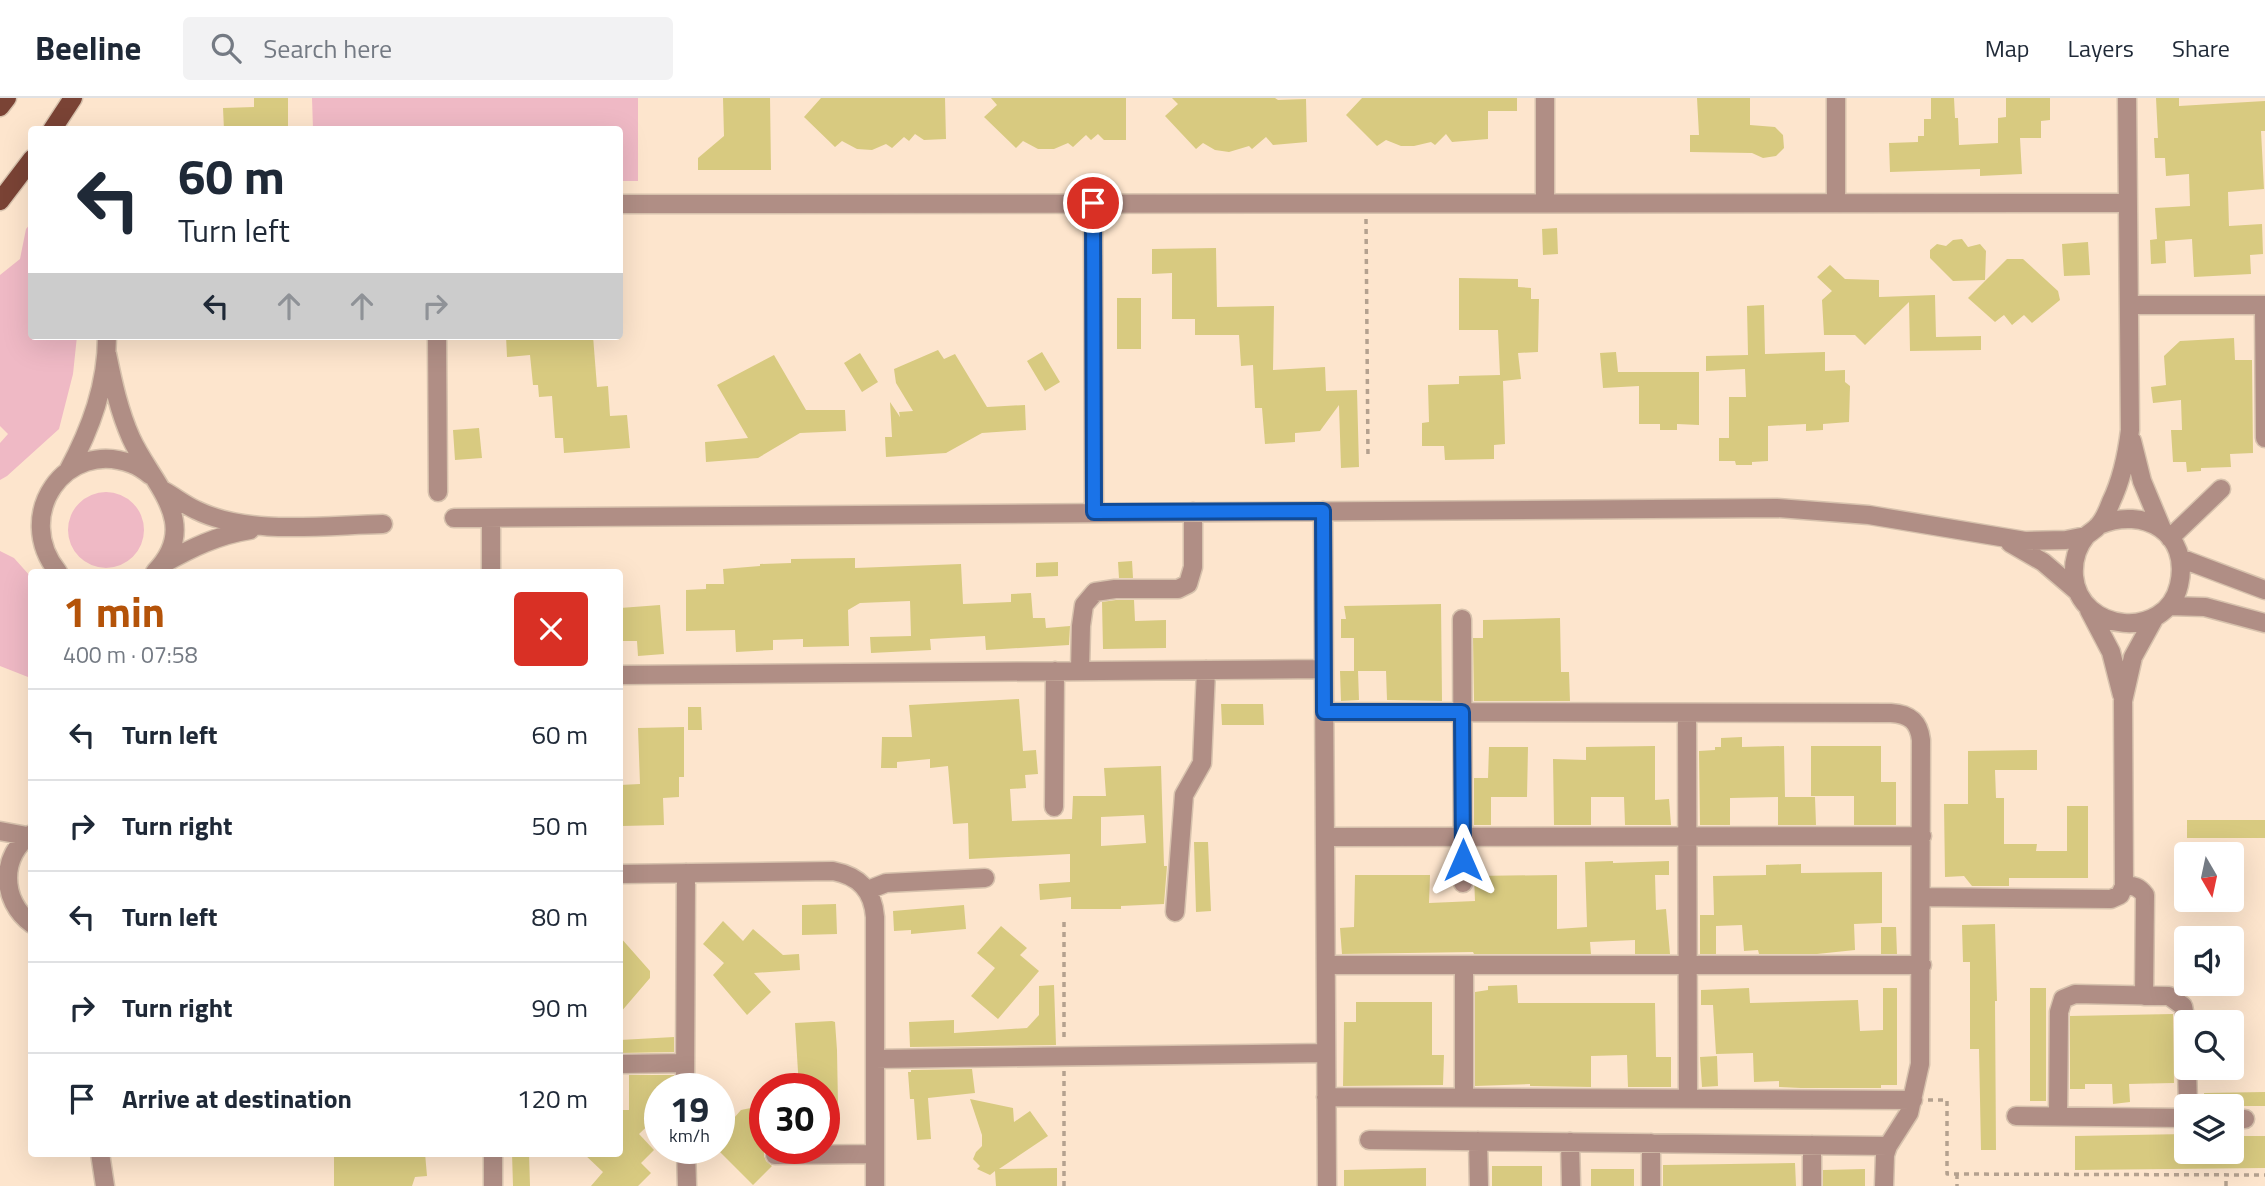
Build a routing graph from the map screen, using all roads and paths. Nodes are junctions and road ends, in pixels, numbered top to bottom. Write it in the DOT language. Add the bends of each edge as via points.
graph roads {
  1 [pos="8,98"];
  2 [pos="73,98"];
  3 [pos="1545,98"];
  4 [pos="1836,98"];
  5 [pos="2127,98"];
  6 [pos="0,107"];
  7 [pos="0,119"];
  8 [pos="55,126"];
  9 [pos="28,164"];
  10 [pos="0,201"];
  11 [pos="1093,203"];
  12 [pos="1366,203"];
  13 [pos="1545,203"];
  14 [pos="1836,203"];
  15 [pos="2128,203"];
  16 [pos="623,204"];
  17 [pos="2129,305"];
  18 [pos="2264,305"];
  19 [pos="107,340"];
  20 [pos="437,340"];
  21 [pos="107,354"];
  22 [pos="2265,364"];
  23 [pos="2130,430"];
  24 [pos="2265,438"];
  25 [pos="1368,457"];
  26 [pos="68,471"];
  27 [pos="150,475"];
  28 [pos="2221,489"];
  29 [pos="164,491"];
  30 [pos="438,492"];
  31 [pos="1323,511"];
  32 [pos="1094,512"];
  33 [pos="1193,512"];
  34 [pos="454,518"];
  35 [pos="491,518"];
  36 [pos="383,524"];
  37 [pos="273,526"];
  38 [pos="2093,531"];
  39 [pos="2166,534"];
  40 [pos="2004,539"];
  41 [pos="2180,558"];
  42 [pos="159,568"];
  43 [pos="55,569"];
  44 [pos="491,569"];
  45 [pos="2265,590"];
  46 [pos="2083,600"];
  47 [pos="2162,612"];
  48 [pos="1462,619"];
  49 [pos="2265,623"];
  50 [pos="1324,669"];
  51 [pos="1206,670"];
  52 [pos="1055,671"];
  53 [pos="1080,671"];
  54 [pos="623,675"];
  55 [pos="2123,701"];
  56 [pos="1324,712"];
  57 [pos="1462,712"];
  58 [pos="1687,713"];
  59 [pos="1054,807"];
  60 [pos="0,831"];
  61 [pos="28,835"];
  62 [pos="28,836"];
  63 [pos="1686,836"];
  64 [pos="1922,836"];
  65 [pos="1325,837"];
  66 [pos="1463,837"];
  67 [pos="2,866"];
  68 [pos="686,873"];
  69 [pos="623,874"];
  70 [pos="985,878"];
  71 [pos="1463,883"];
  72 [pos="2124,886"];
  73 [pos="868,890"];
  74 [pos="1922,898"];
  75 [pos="1175,912"];
  76 [pos="28,921"];
  77 [pos="1326,965"];
  78 [pos="1464,965"];
  79 [pos="1687,965"];
  80 [pos="1922,965"];
  81 [pos="2144,996"];
  82 [pos="2184,1010"];
  83 [pos="1326,1052"];
  84 [pos="875,1059"];
  85 [pos="685,1063"];
  86 [pos="623,1064"];
  87 [pos="685,1073"];
  88 [pos="1326,1097"];
  89 [pos="1464,1098"];
  90 [pos="1688,1099"];
  91 [pos="1913,1100"];
  92 [pos="2016,1116"];
  93 [pos="2058,1116"];
  94 [pos="2174,1118"];
  95 [pos="1369,1140"];
  96 [pos="1478,1141"];
  97 [pos="1570,1142"];
  98 [pos="1651,1143"];
  99 [pos="1812,1145"];
  100 [pos="1888,1146"];
  101 [pos="840,1154"];
  102 [pos="875,1154"];
  103 [pos="101,1157"];
  104 [pos="493,1157"];
  105 [pos="686,1164"];
  106 [pos="1957,1174"];
  107 [pos="2226,1175"];
  108 [pos="2265,1175"];
  109 [pos="105,1186"];
  110 [pos="493,1186"];
  111 [pos="687,1186"];
  112 [pos="875,1186"];
  113 [pos="1327,1186"];
  114 [pos="1479,1186"];
  115 [pos="1571,1186"];
  116 [pos="1651,1186"];
  117 [pos="1812,1186"];
  118 [pos="1884,1186"];
  119 [pos="1957,1186"];
  120 [pos="2226,1186"];
  1 -- 6 [label="main road"];
  1 -- 7 [label="street"];
  2 -- 8 [label="main road"];
  3 -- 13 [label="street"];
  4 -- 14 [label="street"];
  5 -- 15 [label="street"];
  9 -- 10 [label="main road"];
  11 -- 12 [label="street"];
  11 -- 16 [label="street"];
  11 -- 32 [label="street"];
  12 -- 13 [label="street"];
  12 -- 25 [label="path"];
  13 -- 14 [label="street"];
  14 -- 15 [label="street"];
  15 -- 17 [label="street"];
  17 -- 18 [label="street"];
  17 -- 23 [label="street"];
  18 -- 22 [label="street"];
  19 -- 21 [label="street"];
  20 -- 30 [label="street"];
  21 -- 26 [label="street" via="101,395 88,434"];
  21 -- 27 [label="street" via="123,417"];
  22 -- 24 [label="street"];
  23 -- 38 [label="street" via="2120,480"];
  23 -- 39 [label="street" via="2142,481"];
  26 -- 27 [label="street" via="110,459 132,464"];
  26 -- 43 [label="street" via="51,488 41,511 40,535 47,559"];
  27 -- 29 [label="street"];
  28 -- 39 [label="street"];
  29 -- 37 [label="street" via="197,511 234,523"];
  29 -- 42 [label="street" via="174,528 171,547"];
  31 -- 33 [label="street"];
  31 -- 40 [label="street" via="1777,508 1869,515"];
  31 -- 50 [label="street"];
  32 -- 33 [label="street"];
  32 -- 35 [label="street"];
  33 -- 53 [label="street" via="1193,567 1188,584 1178,589 1095,592 1082,616"];
  34 -- 35 [label="street"];
  35 -- 44 [label="street"];
  36 -- 37 [label="street"];
  37 -- 42 [label="street" via="197,545"];
  38 -- 39 [label="street" via="2115,519 2131,517 2148,521"];
  38 -- 40 [label="street" via="2045,541"];
  38 -- 46 [label="street" via="2078,549 2074,563 2074,578"];
  39 -- 41 [label="street"];
  40 -- 46 [label="street" via="2043,562"];
  41 -- 45 [label="street"];
  41 -- 47 [label="street" via="2178,591"];
  46 -- 47 [label="street" via="2102,618 2119,624 2138,624"];
  46 -- 55 [label="street" via="2110,652"];
  47 -- 49 [label="street" via="2205,607"];
  47 -- 55 [label="street" via="2133,657"];
  48 -- 57 [label="street"];
  50 -- 51 [label="street"];
  50 -- 56 [label="street"];
  51 -- 53 [label="street"];
  51 -- 75 [label="street" via="1202,763 1184,795"];
  52 -- 53 [label="street"];
  52 -- 54 [label="street"];
  52 -- 59 [label="street"];
  55 -- 72 [label="street"];
  56 -- 57 [label="street"];
  56 -- 65 [label="street"];
  57 -- 58 [label="street"];
  57 -- 66 [label="street"];
  58 -- 63 [label="street"];
  58 -- 64 [label="street" via="1902,713 1920,728 1922,740"];
  60 -- 61 [label="street"];
  62 -- 67 [label="street"];
  63 -- 64 [label="street"];
  63 -- 66 [label="street"];
  63 -- 79 [label="street"];
  64 -- 74 [label="street"];
  65 -- 66 [label="street"];
  65 -- 77 [label="street"];
  66 -- 71 [label="street"];
  67 -- 76 [label="street" via="6,895"];
  68 -- 69 [label="street"];
  68 -- 73 [label="street" via="833,871 859,880"];
  68 -- 85 [label="street"];
  70 -- 73 [label="street" via="886,883"];
  72 -- 74 [label="street" via="2120,895 2111,899"];
  72 -- 81 [label="street" via="2140,888 2145,895"];
  73 -- 84 [label="street" via="875,917"];
  74 -- 80 [label="street"];
  77 -- 78 [label="street"];
  77 -- 83 [label="street"];
  78 -- 79 [label="street"];
  78 -- 89 [label="street"];
  79 -- 80 [label="street"];
  79 -- 90 [label="street"];
  80 -- 91 [label="street" via="1920,1064"];
  81 -- 82 [label="street" via="2169,996"];
  81 -- 93 [label="street" via="2075,994 2063,999"];
  83 -- 84 [label="street"];
  83 -- 88 [label="street"];
  84 -- 102 [label="street"];
  85 -- 86 [label="street"];
  85 -- 87 [label="street"];
  88 -- 89 [label="street"];
  88 -- 113 [label="street"];
  89 -- 90 [label="street"];
  90 -- 91 [label="street"];
  91 -- 100 [label="street"];
  91 -- 106 [label="path" via="1947,1100 1947,1174"];
  92 -- 93 [label="street"];
  93 -- 94 [label="street"];
  95 -- 96 [label="street"];
  96 -- 97 [label="street"];
  96 -- 114 [label="street"];
  97 -- 98 [label="street"];
  97 -- 115 [label="street"];
  98 -- 99 [label="street"];
  98 -- 116 [label="street"];
  99 -- 100 [label="street"];
  99 -- 117 [label="street"];
  100 -- 118 [label="street"];
  101 -- 102 [label="street"];
  102 -- 112 [label="street"];
  103 -- 109 [label="street"];
  104 -- 110 [label="street"];
  105 -- 111 [label="street"];
  106 -- 107 [label="path"];
  106 -- 119 [label="path"];
  107 -- 108 [label="path"];
  107 -- 120 [label="path"];
}
